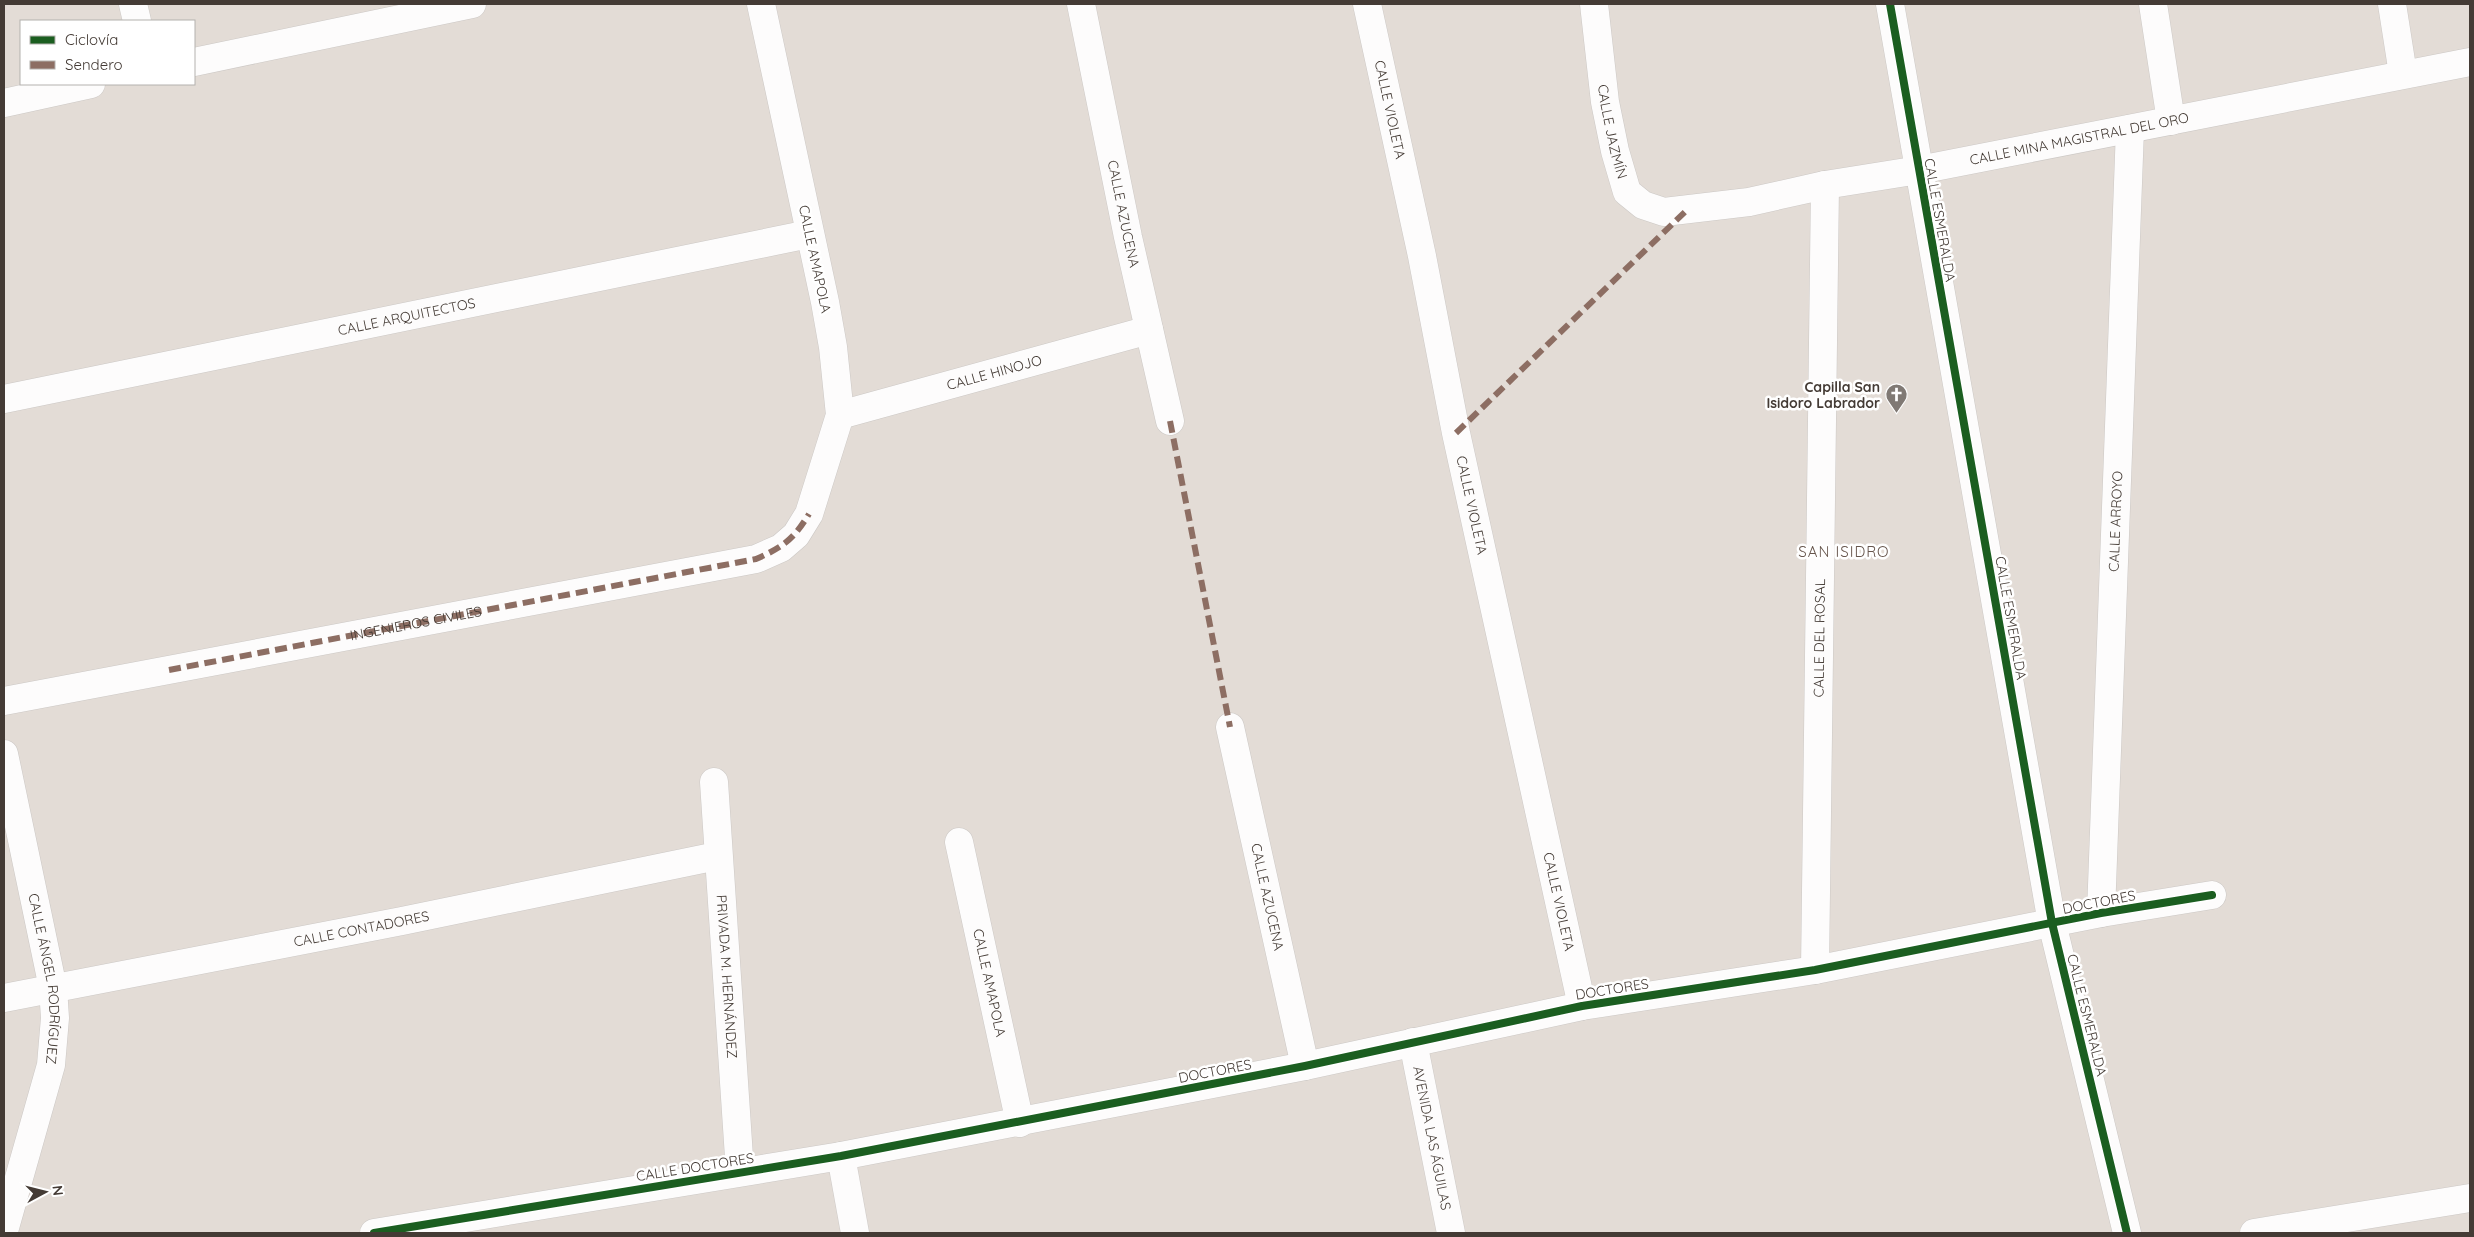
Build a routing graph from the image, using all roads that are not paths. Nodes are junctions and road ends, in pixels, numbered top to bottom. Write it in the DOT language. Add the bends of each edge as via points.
graph roads {
  1 [pos="133,4"];
  2 [pos="472,4"];
  3 [pos="761,4"];
  4 [pos="1081,4"];
  5 [pos="1367,4"];
  6 [pos="1594,4"];
  7 [pos="1890,4"];
  8 [pos="2153,4"];
  9 [pos="2392,4"];
  10 [pos="422,9"];
  11 [pos="137,20"];
  12 [pos="195,62"];
  13 [pos="2470,62"];
  14 [pos="2403,74"];
  15 [pos="86,85"];
  16 [pos="4,103"];
  17 [pos="2171,121"];
  18 [pos="2130,129"];
  19 [pos="1919,170"];
  20 [pos="1825,185"];
  21 [pos="1688,209"];
  22 [pos="809,234"];
  23 [pos="1149,330"];
  24 [pos="4,399"];
  25 [pos="840,415"];
  26 [pos="1170,421"];
  27 [pos="809,514"];
  28 [pos="4,701"];
  29 [pos="1230,727"];
  30 [pos="4,754"];
  31 [pos="714,782"];
  32 [pos="959,842"];
  33 [pos="717,856"];
  34 [pos="2212,895"];
  35 [pos="2101,914"];
  36 [pos="2052,924"];
  37 [pos="1815,970"];
  38 [pos="52,988"];
  39 [pos="4,998"];
  40 [pos="1582,1006"];
  41 [pos="1414,1042"];
  42 [pos="1305,1066"];
  43 [pos="1020,1122"];
  44 [pos="841,1156"];
  45 [pos="740,1172"];
  46 [pos="2470,1198"];
  47 [pos="4,1231"];
  48 [pos="374,1233"];
  49 [pos="855,1233"];
  50 [pos="1451,1233"];
  51 [pos="2127,1233"];
  52 [pos="2254,1233"];
  1 -- 11 [label="street"];
  2 -- 10 [label="street"];
  3 -- 22 [label="street, CALLE AMAPOLA"];
  4 -- 23 [label="street, CALLE AZUCENA"];
  5 -- 40 [label="street, CALLE VIOLETA" via="1422,256 1456,433"];
  6 -- 21 [label="street, CALLE JAZMÍN" via="1606,102 1627,192 1643,205 1664,212"];
  7 -- 19 [label="street, CALLE ESMERALDA"];
  8 -- 17 [label="street"];
  9 -- 14 [label="street"];
  10 -- 12 [label="street"];
  13 -- 14 [label="street, CALLE MINA MAGISTRAL DEL ORO"];
  14 -- 17 [label="street, CALLE MINA MAGISTRAL DEL ORO"];
  15 -- 16 [label="street"];
  17 -- 18 [label="street, CALLE MINA MAGISTRAL DEL ORO"];
  18 -- 19 [label="street, CALLE MINA MAGISTRAL DEL ORO"];
  18 -- 35 [label="street, CALLE ARROYO"];
  19 -- 20 [label="street, CALLE MINA MAGISTRAL DEL ORO"];
  19 -- 36 [label="street, CALLE ESMERALDA"];
  20 -- 21 [label="street, CALLE MINA MAGISTRAL DEL ORO" via="1749,202"];
  20 -- 37 [label="street, CALLE DEL ROSAL"];
  22 -- 24 [label="street, CALLE ARQUITECTOS"];
  22 -- 25 [label="street, CALLE AMAPOLA" via="833,347"];
  23 -- 25 [label="street, CALLE HINOJO"];
  23 -- 26 [label="street, CALLE AZUCENA"];
  25 -- 27 [label="street, CALLE AMAPOLA"];
  27 -- 28 [label="street, INGENIEROS CIVILES" via="796,535 781,548 756,559"];
  29 -- 42 [label="street, CALLE AZUCENA"];
  30 -- 38 [label="street, CALLE ÁNGEL RODRÍGUEZ"];
  31 -- 33 [label="street, PRIVADA M. HERNÁNDEZ"];
  32 -- 43 [label="street, CALLE AMAPOLA"];
  33 -- 38 [label="street, CALLE CONTADORES"];
  33 -- 45 [label="street, PRIVADA M. HERNÁNDEZ"];
  34 -- 35 [label="street, DOCTORES"];
  35 -- 36 [label="street, DOCTORES"];
  36 -- 37 [label="street, DOCTORES"];
  36 -- 51 [label="street, CALLE ESMERALDA"];
  37 -- 40 [label="street, DOCTORES"];
  38 -- 39 [label="street, CALLE CONTADORES"];
  38 -- 47 [label="street, CALLE ÁNGEL RODRÍGUEZ" via="55,1018 51,1064"];
  40 -- 41 [label="street, DOCTORES"];
  41 -- 42 [label="street, DOCTORES"];
  41 -- 50 [label="street, AVENIDA LAS ÁGUILAS"];
  42 -- 43 [label="street, DOCTORES"];
  43 -- 44 [label="street, CALLE DOCTORES"];
  44 -- 45 [label="street, CALLE DOCTORES"];
  44 -- 49 [label="street"];
  45 -- 48 [label="street, CALLE DOCTORES"];
  46 -- 52 [label="street"];
}
